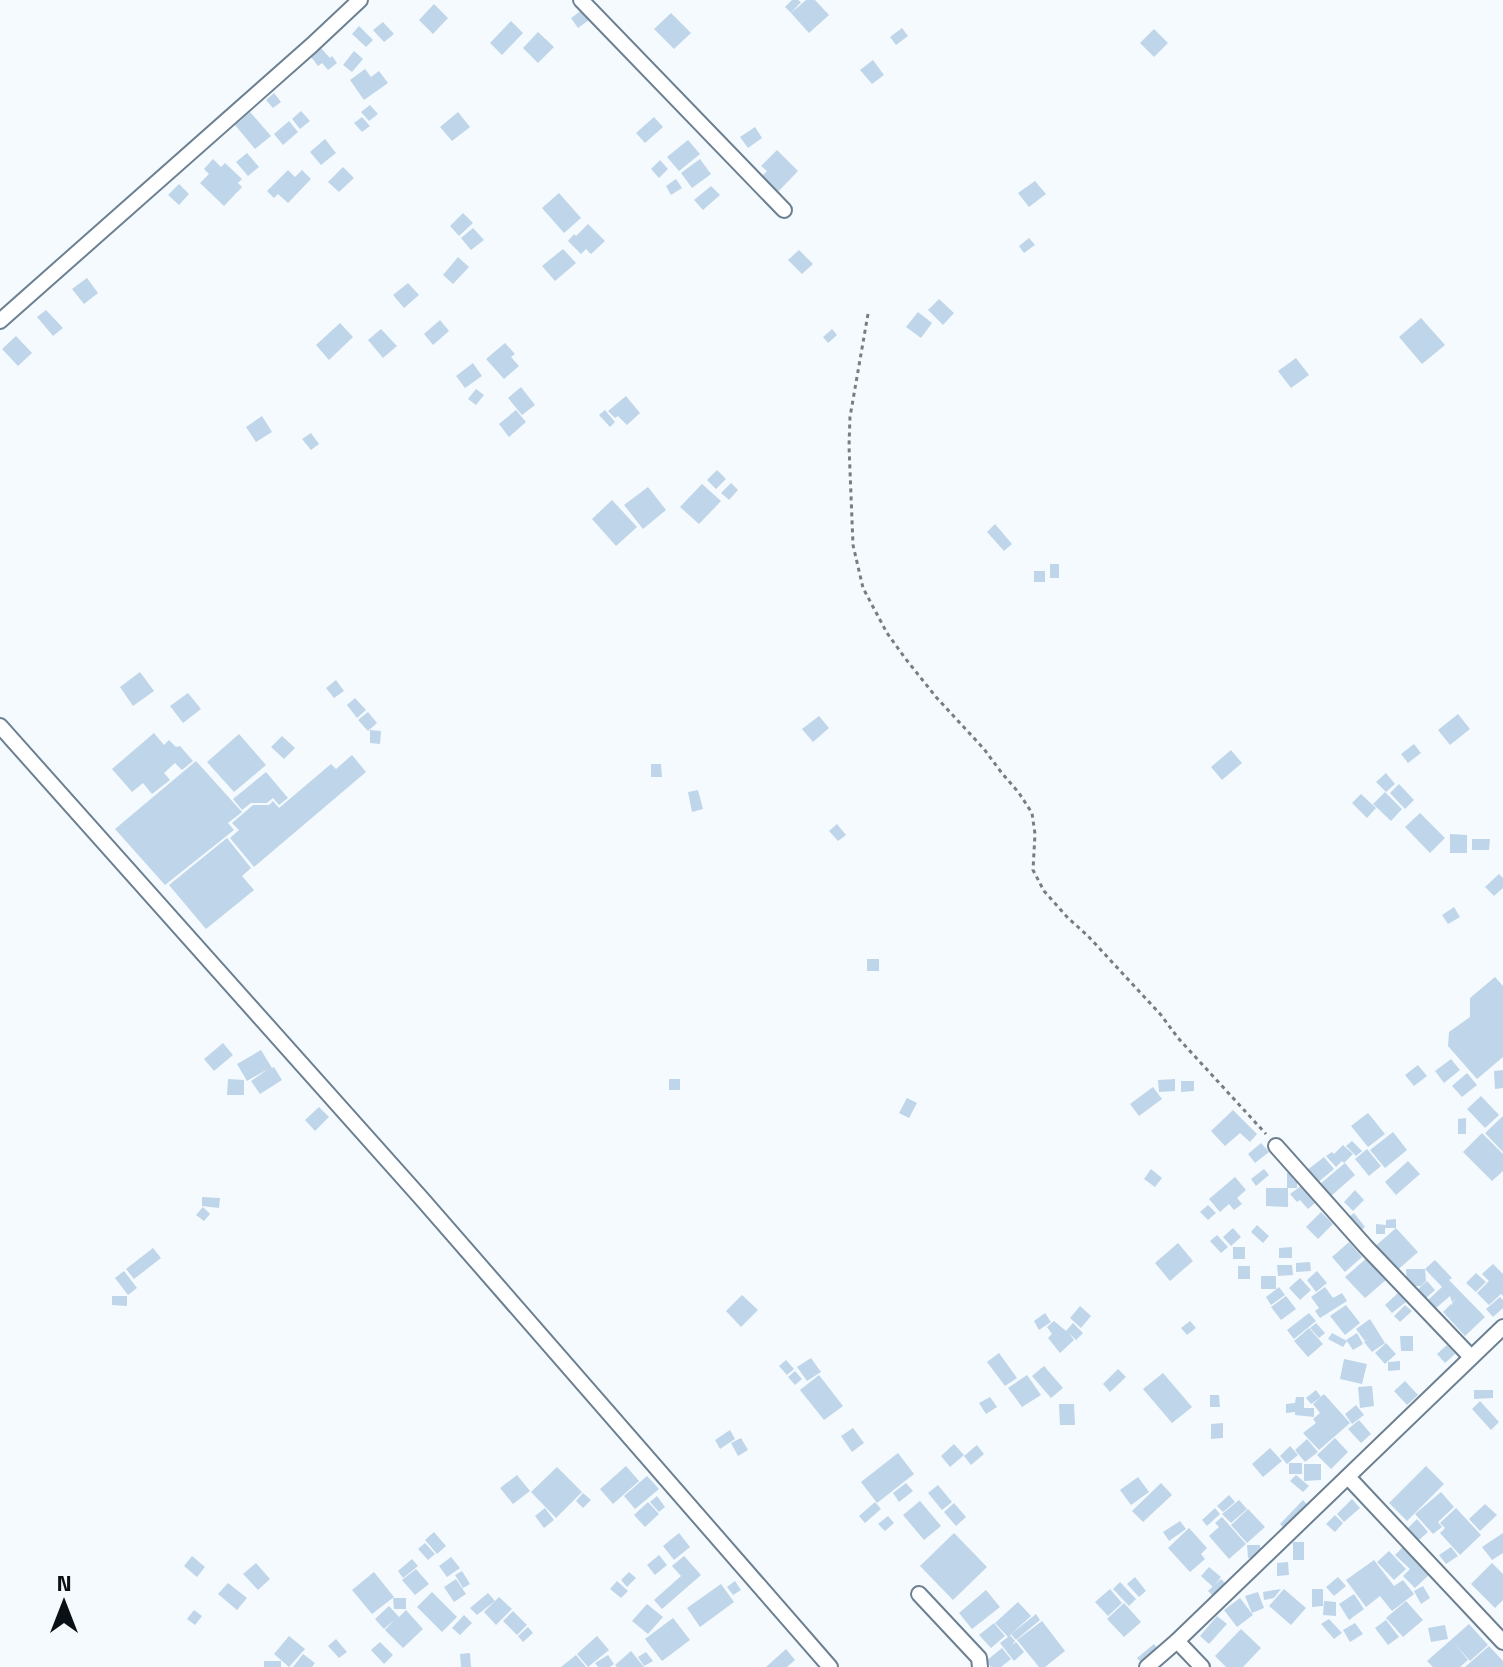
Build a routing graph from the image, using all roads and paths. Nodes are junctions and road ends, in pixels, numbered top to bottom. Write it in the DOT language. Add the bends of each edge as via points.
graph roads {
  1 [pos="360,0"];
  2 [pos="581,0"];
  3 [pos="784,210"];
  4 [pos="868,314"];
  5 [pos="0,321"];
  6 [pos="0,726"];
  7 [pos="1276,1146"];
  8 [pos="1503,1327"];
  9 [pos="1471,1357"];
  10 [pos="1348,1477"];
  11 [pos="919,1594"];
  12 [pos="1177,1641"];
  13 [pos="1503,1642"];
  14 [pos="830,1667"];
  15 [pos="980,1667"];
  16 [pos="1147,1667"];
  17 [pos="1202,1667"];
  1 -- 5 [label="street"];
  2 -- 3 [label="street"];
  4 -- 7 [label="path" via="849,446 853,545 863,588 905,658 1032,813 1033,870 1044,891"];
  6 -- 14 [label="street"];
  7 -- 9 [label="street"];
  8 -- 9 [label="street"];
  9 -- 10 [label="street"];
  10 -- 12 [label="street"];
  10 -- 13 [label="street"];
  11 -- 15 [label="street" via="979,1658"];
  12 -- 16 [label="street"];
  12 -- 17 [label="street"];
}
